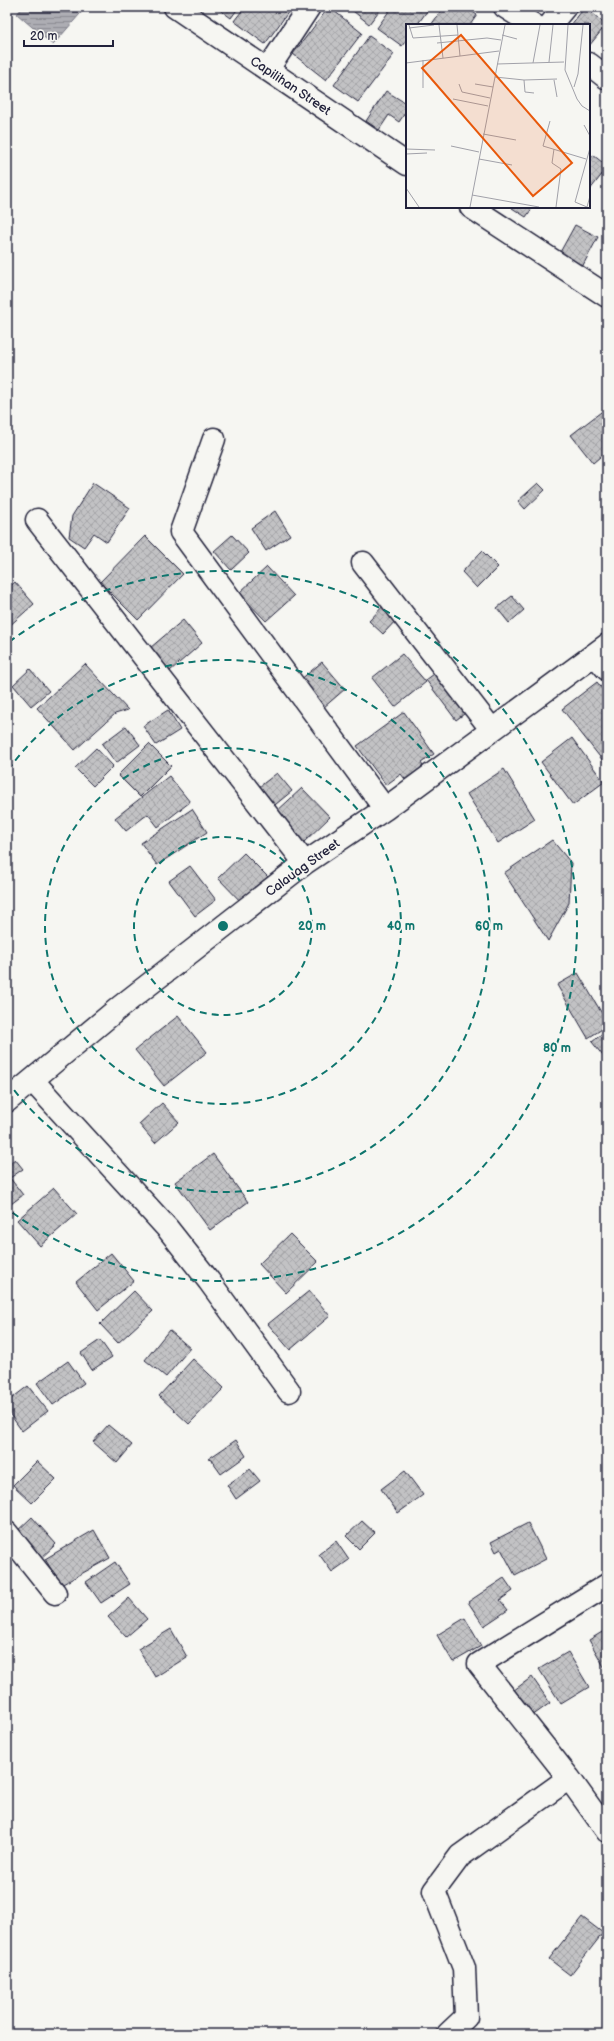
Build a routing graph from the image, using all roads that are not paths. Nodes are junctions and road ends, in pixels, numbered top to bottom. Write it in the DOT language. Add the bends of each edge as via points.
graph roads {
  1 [pos="175,7"];
  2 [pos="309,7"];
  3 [pos="505,7"];
  4 [pos="564,7"];
  5 [pos="532,24"];
  6 [pos="551,24"];
  7 [pos="590,65"];
  8 [pos="268,69"];
  9 [pos="607,78"];
  10 [pos="406,163"];
  11 [pos="474,208"];
  12 [pos="607,296"];
  13 [pos="214,439"];
  14 [pos="37,520"];
  15 [pos="363,563"];
  16 [pos="603,656"];
  17 [pos="492,730"];
  18 [pos="385,809"];
  19 [pos="305,863"];
  20 [pos="33,1081"];
  21 [pos="7,1101"];
  22 [pos="290,1391"];
  23 [pos="7,1533"];
  24 [pos="607,1585"];
  25 [pos="55,1593"];
  26 [pos="569,1778"];
  27 [pos="607,1831"];
  28 [pos="448,2034"];
  1 -- 8 [label="street, Capilihan Street"];
  2 -- 8 [label="street"];
  3 -- 5 [label="street"];
  4 -- 6 [label="street"];
  7 -- 9 [label="street"];
  8 -- 10 [label="street, Capilihan Street"];
  11 -- 12 [label="street"];
  13 -- 18 [label="street" via="180,532"];
  14 -- 19 [label="street"];
  15 -- 17 [label="street"];
  16 -- 17 [label="street, Calauag Street"];
  17 -- 18 [label="street, Calauag Street"];
  18 -- 19 [label="street, Calauag Street"];
  19 -- 20 [label="street, Calauag Street" via="120,1007"];
  20 -- 21 [label="street, Calauag Street"];
  20 -- 22 [label="street" via="168,1229 209,1280"];
  23 -- 25 [label="street"];
  24 -- 26 [label="street" via="479,1664"];
  26 -- 27 [label="street"];
  26 -- 28 [label="street" via="460,1856 434,1891 464,1968 466,2017"];
}
